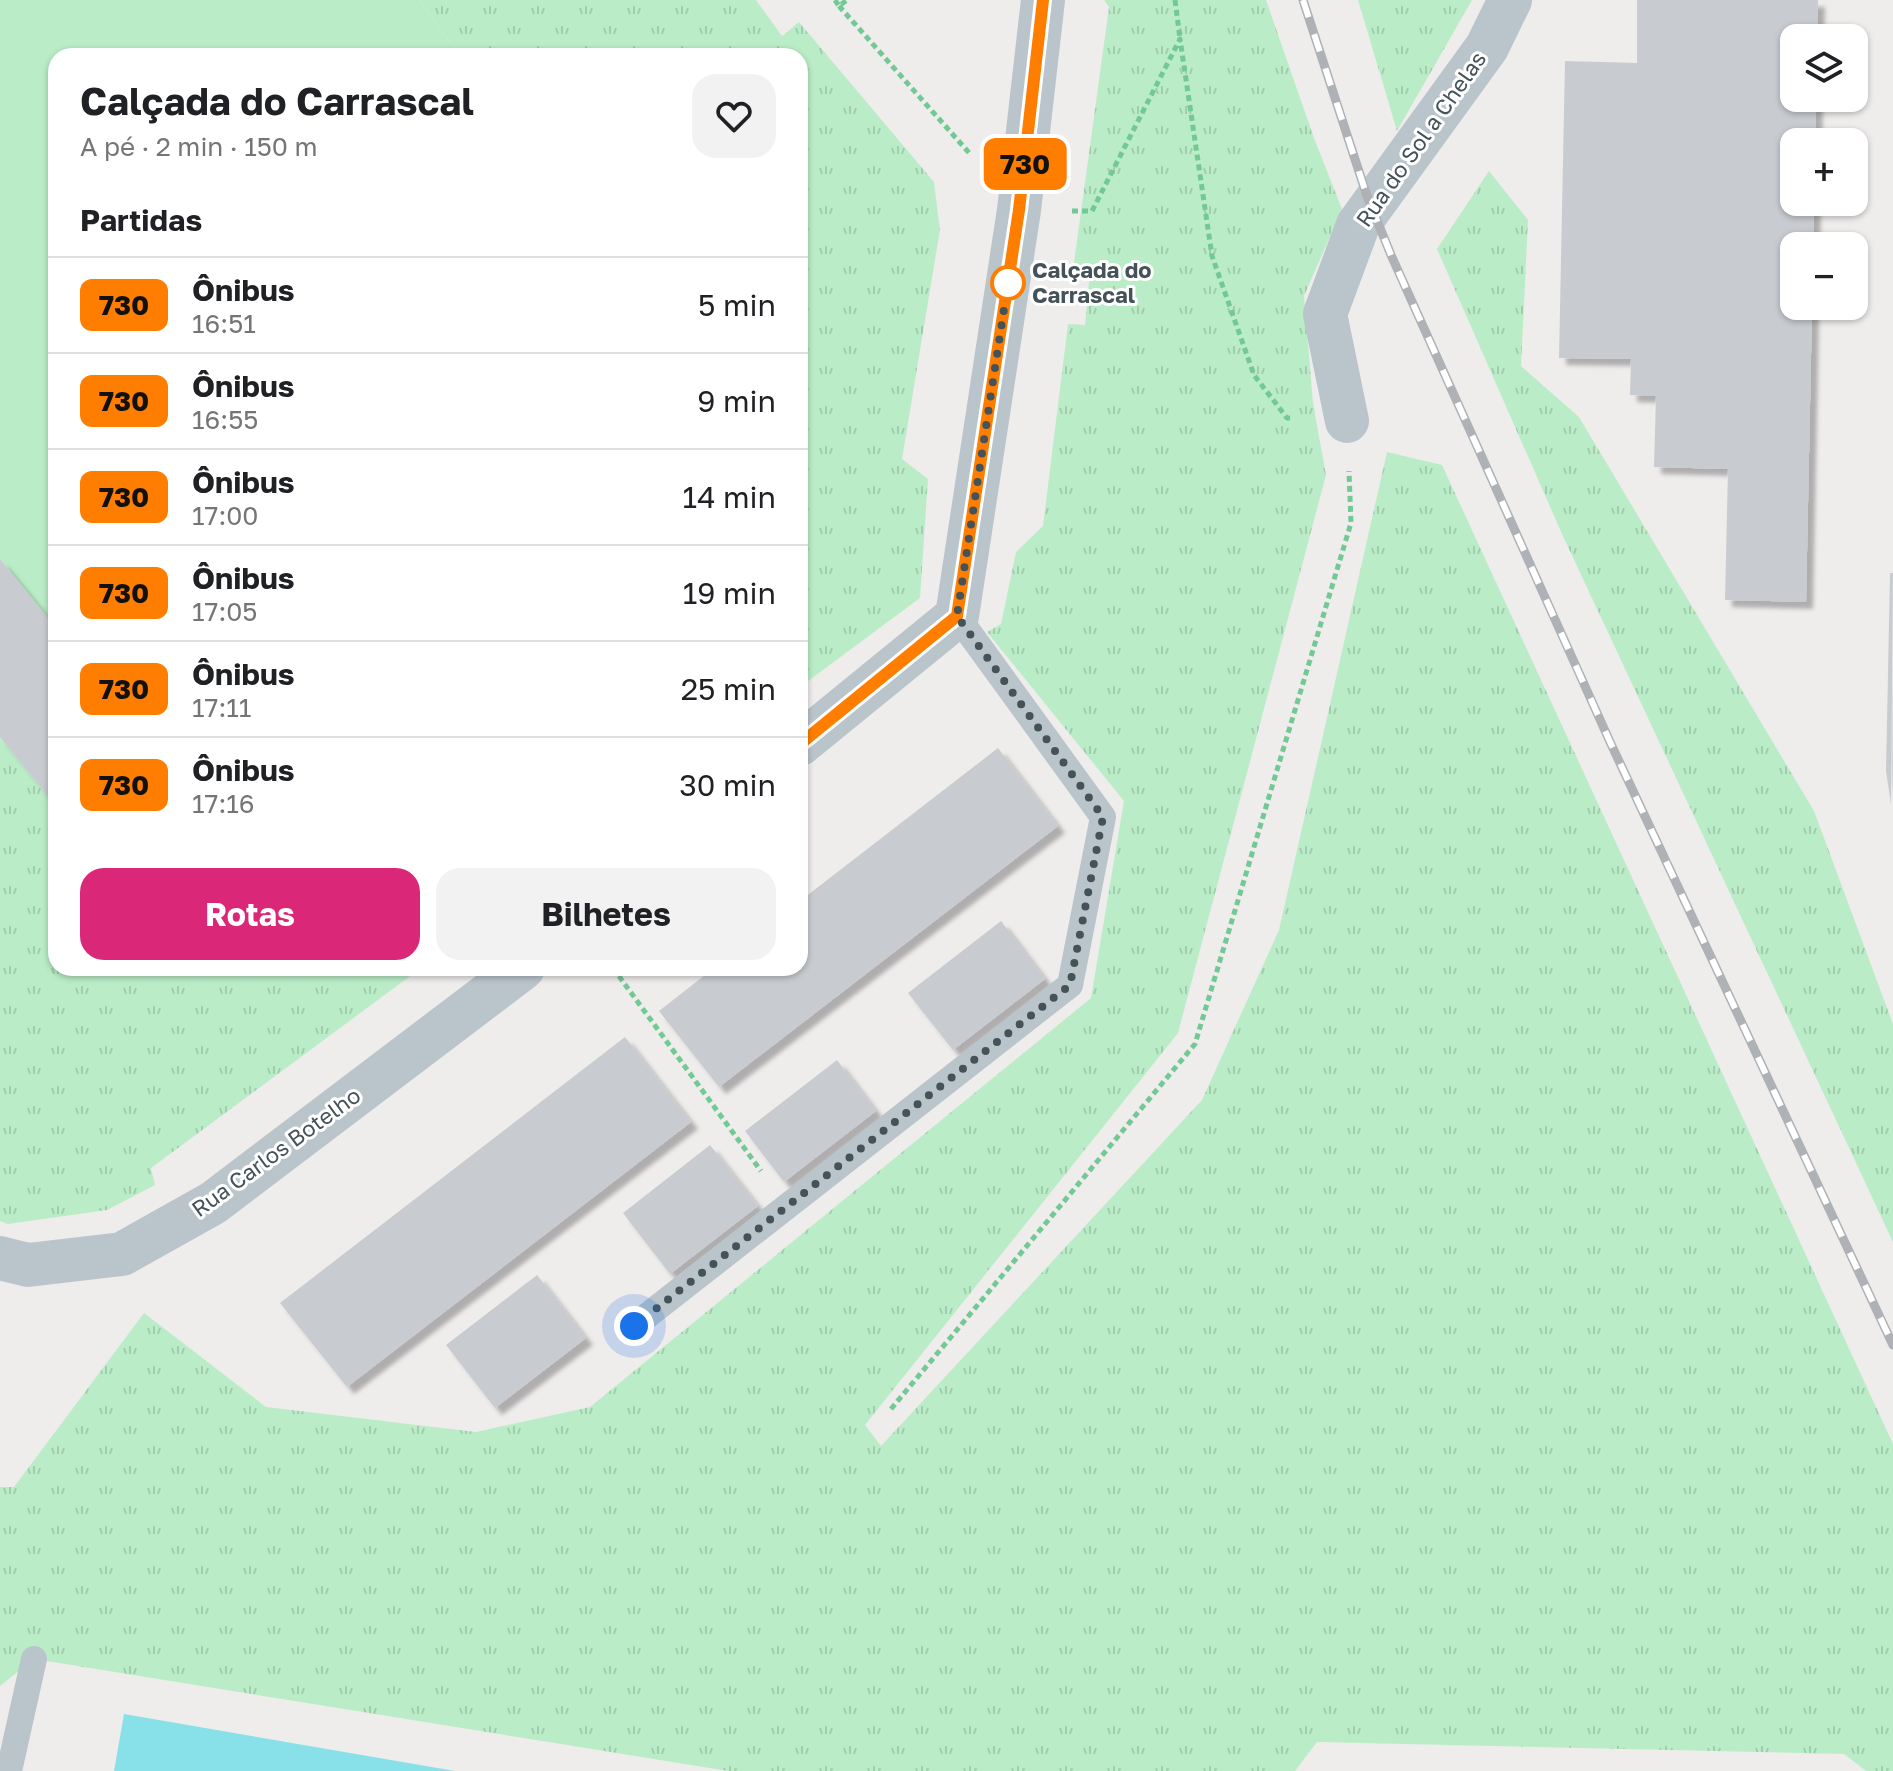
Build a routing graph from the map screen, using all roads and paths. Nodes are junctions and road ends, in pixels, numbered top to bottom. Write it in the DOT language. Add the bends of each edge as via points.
graph roads {
  1 [pos="847,0"];
  2 [pos="1043,0"];
  3 [pos="1175,0"];
  4 [pos="1510,0"];
  5 [pos="837,3"];
  6 [pos="1180,39"];
  7 [pos="1019,210"];
  8 [pos="1347,421"];
  9 [pos="957,616"];
  10 [pos="808,737"];
  11 [pos="512,976"];
  12 [pos="619,976"];
  13 [pos="787,1207"];
  14 [pos="0,1258"];
  15 [pos="634,1326"];
  16 [pos="891,1409"];
  17 [pos="34,1659"];
  18 [pos="9,1771"];
  1 -- 5 [label="path"];
  2 -- 7 [label="street"];
  3 -- 6 [label="path"];
  4 -- 8 [label="street, Rua do Sol a Chelas" via="1487,47 1358,225 1325,314"];
  5 -- 7 [label="path"];
  6 -- 7 [label="path" via="1092,211"];
  6 -- 8 [label="path" via="1212,256 1254,375 1287,418"];
  7 -- 9 [label="street"];
  8 -- 16 [label="path" via="1351,523 1195,1044"];
  9 -- 10 [label="street"];
  9 -- 13 [label="lane" via="1103,817 1070,985"];
  11 -- 14 [label="street, Rua Carlos Botelho" via="213,1203 122,1254 28,1265"];
  12 -- 13 [label="path"];
  13 -- 15 [label="lane"];
  17 -- 18 [label="lane"];
}
